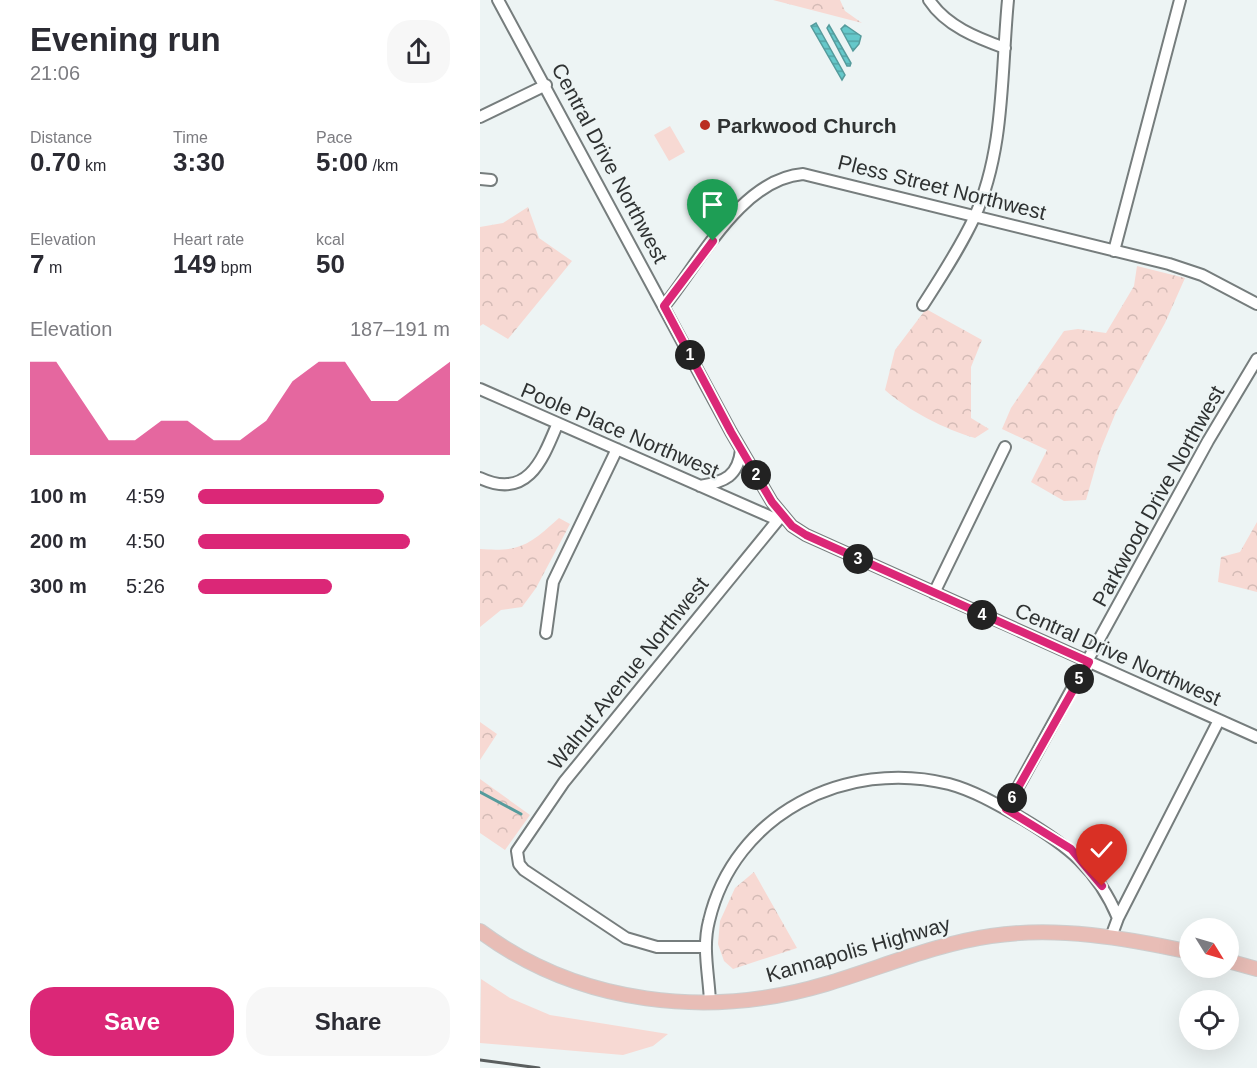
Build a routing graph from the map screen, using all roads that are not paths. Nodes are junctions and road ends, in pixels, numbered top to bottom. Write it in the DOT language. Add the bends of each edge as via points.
graph roads {
  1 [pos="498,0"];
  2 [pos="929,0"];
  3 [pos="1008,0"];
  4 [pos="1180,0"];
  5 [pos="1005,48"];
  6 [pos="546,85"];
  7 [pos="480,117"];
  8 [pos="975,216"];
  9 [pos="1114,251"];
  10 [pos="1257,304"];
  11 [pos="664,306"];
  12 [pos="923,306"];
  13 [pos="1257,359"];
  14 [pos="480,389"];
  15 [pos="557,425"];
  16 [pos="1005,447"];
  17 [pos="617,449"];
  18 [pos="741,450"];
  19 [pos="480,478"];
  20 [pos="700,486"];
  21 [pos="780,517"];
  22 [pos="933,593"];
  23 [pos="546,633"];
  24 [pos="1089,662"];
  25 [pos="1220,720"];
  26 [pos="1257,736"];
  27 [pos="1006,809"];
  28 [pos="1115,927"];
  29 [pos="480,931"];
  30 [pos="705,948"];
  31 [pos="1179,948"];
  32 [pos="1239,964"];
  33 [pos="1257,969"];
  34 [pos="710,1002"];
  1 -- 6 [label="street, Central Drive Northwest"];
  2 -- 5 [label="street" via="941,16 963,30"];
  3 -- 5 [label="street"];
  4 -- 9 [label="street"];
  5 -- 8 [label="street" via="996,138"];
  6 -- 7 [label="street"];
  6 -- 11 [label="street, Central Drive Northwest"];
  8 -- 9 [label="street, Pless Street Northwest"];
  8 -- 11 [label="street, Pless Street Northwest" via="822,177 800,174 778,179 740,207"];
  8 -- 12 [label="street"];
  9 -- 10 [label="street, Pless Street Northwest" via="1202,275"];
  11 -- 18 [label="street, Central Drive Northwest"];
  13 -- 24 [label="street, Parkwood Drive Northwest" via="1208,441"];
  14 -- 15 [label="street, Poole Place Northwest"];
  15 -- 17 [label="street, Poole Place Northwest"];
  15 -- 19 [label="street" via="533,473 511,484 500,485"];
  16 -- 22 [label="street"];
  17 -- 20 [label="street, Poole Place Northwest"];
  17 -- 23 [label="street" via="553,582"];
  18 -- 20 [label="street" via="740,463 732,476"];
  18 -- 21 [label="street, Central Drive Northwest"];
  20 -- 21 [label="street, Poole Place Northwest"];
  21 -- 22 [label="street, Central Drive Northwest" via="806,535"];
  21 -- 30 [label="street, Walnut Avenue Northwest" via="564,782 517,850 524,870 626,938 657,947"];
  22 -- 24 [label="street, Central Drive Northwest"];
  24 -- 25 [label="street, Central Drive Northwest"];
  24 -- 27 [label="street, Parkwood Drive Northwest"];
  25 -- 26 [label="street, Central Drive Northwest"];
  25 -- 28 [label="street"];
  27 -- 28 [label="street" via="1071,849 1102,886"];
  27 -- 30 [label="street" via="964,789 918,779 850,783 798,802 754,835 739,853 715,903"];
  28 -- 31 [label="main road, Kannapolis Highway"];
  28 -- 34 [label="main road, Kannapolis Highway" via="993,936 797,992"];
  29 -- 34 [label="main road, Kannapolis Highway" via="541,968 591,987 647,1000"];
  30 -- 34 [label="street"];
  32 -- 33 [label="main road"];
}
